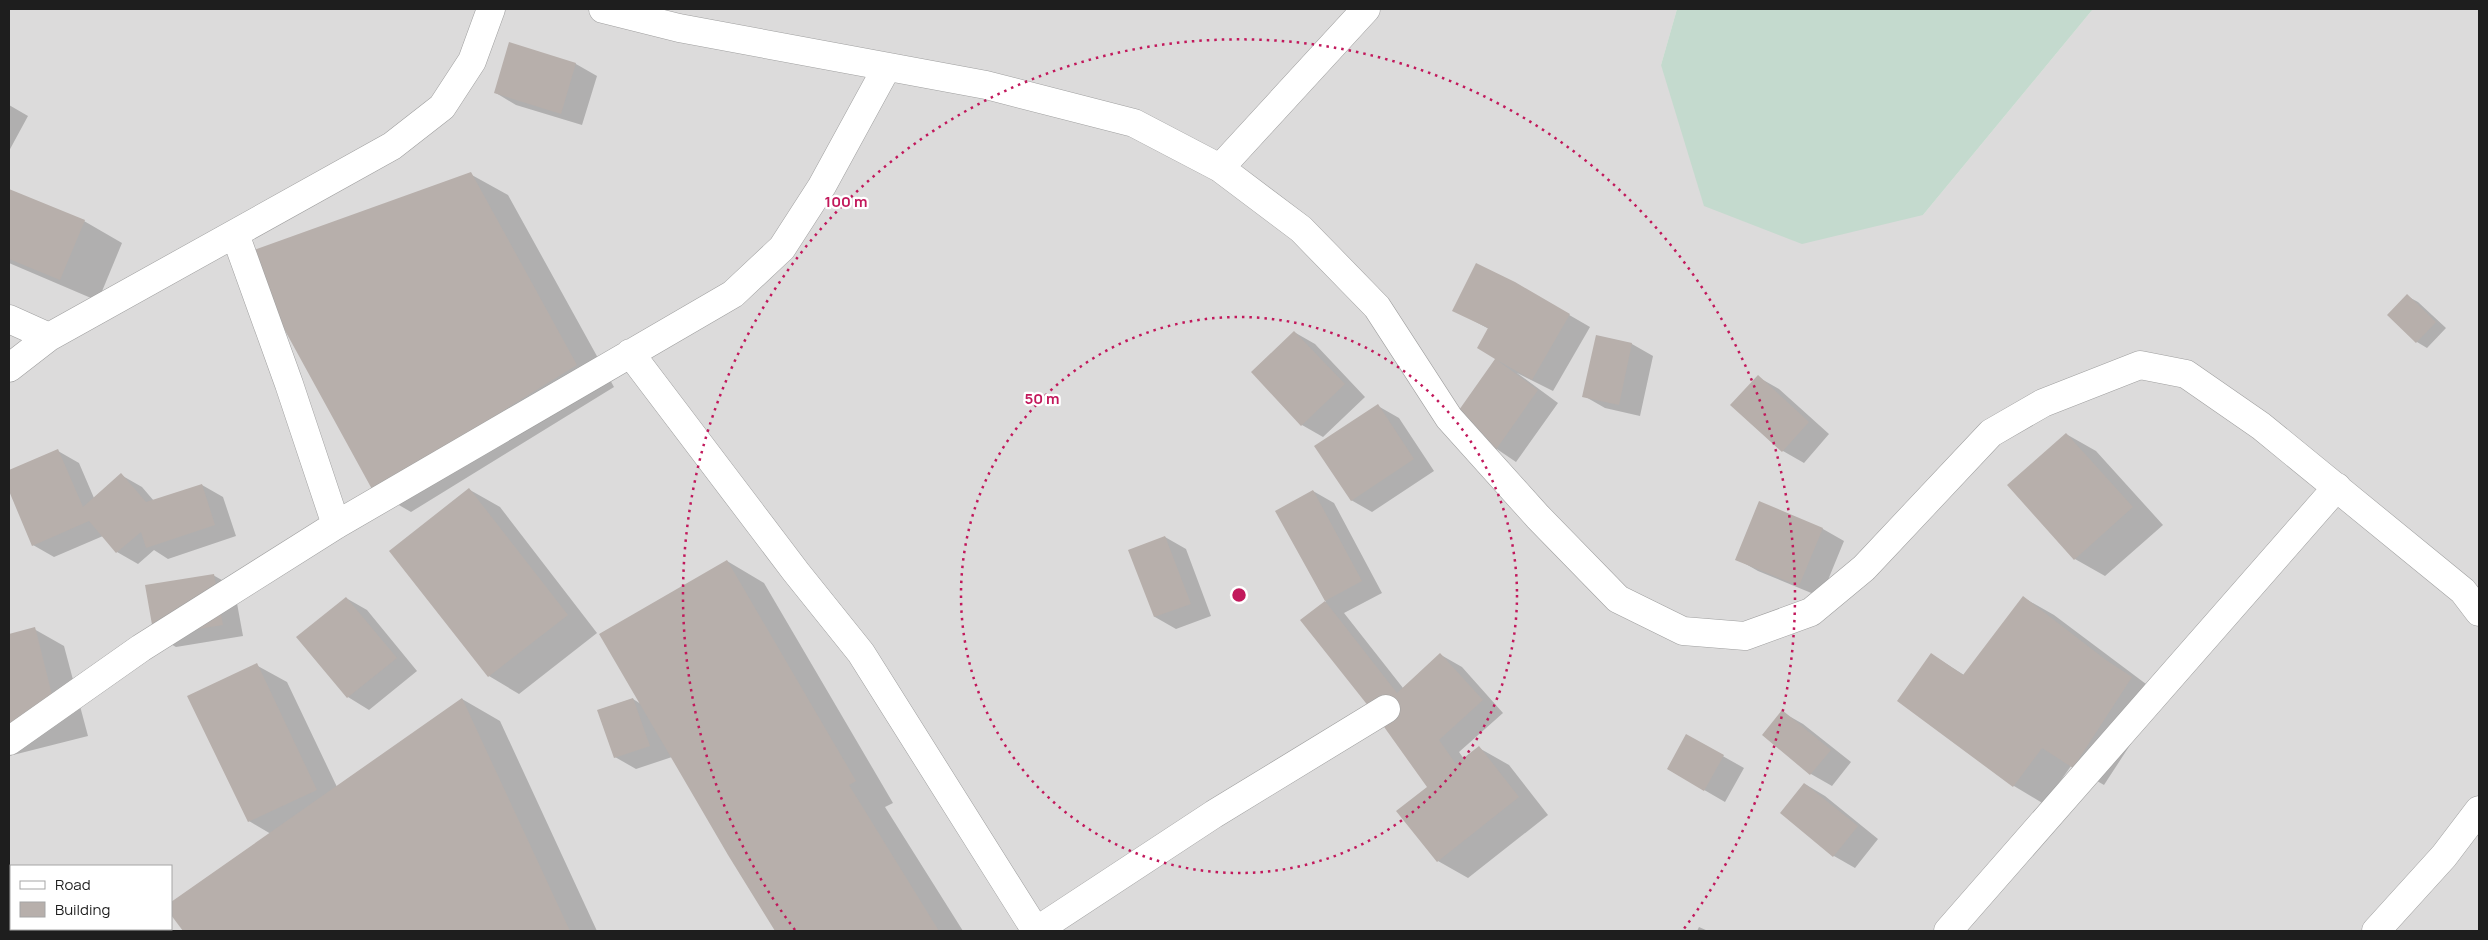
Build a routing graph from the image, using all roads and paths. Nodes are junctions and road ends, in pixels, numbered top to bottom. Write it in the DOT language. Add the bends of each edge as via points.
graph roads {
  1 [pos="491,9"];
  2 [pos="603,9"];
  3 [pos="1366,9"];
  4 [pos="887,67"];
  5 [pos="1220,168"];
  6 [pos="235,234"];
  7 [pos="9,319"];
  8 [pos="50,337"];
  9 [pos="630,353"];
  10 [pos="9,368"];
  11 [pos="2338,487"];
  12 [pos="336,525"];
  13 [pos="2479,612"];
  14 [pos="1386,709"];
  15 [pos="9,741"];
  16 [pos="2479,810"];
  17 [pos="1948,931"];
  18 [pos="2376,931"];
  1 -- 6 [label="street" via="472,61 442,107 392,146"];
  2 -- 4 [label="street" via="679,28"];
  3 -- 5 [label="street"];
  4 -- 5 [label="street" via="986,85 1134,123"];
  4 -- 9 [label="street" via="822,186 782,248 733,294"];
  5 -- 11 [label="street" via="1301,229 1377,306 1448,418 1618,600 1683,631 1745,636 1811,612 1864,568 1991,433 2043,403 2140,364 2186,374 2261,426"];
  6 -- 8 [label="street"];
  6 -- 12 [label="street"];
  7 -- 8 [label="street"];
  8 -- 10 [label="street"];
  9 -- 12 [label="street"];
  9 -- 14 [label="street" via="796,572 861,652 1036,931 1214,814"];
  11 -- 13 [label="street" via="2462,591"];
  11 -- 17 [label="street"];
  12 -- 15 [label="street" via="141,648"];
  16 -- 18 [label="street" via="2444,856"];
}
